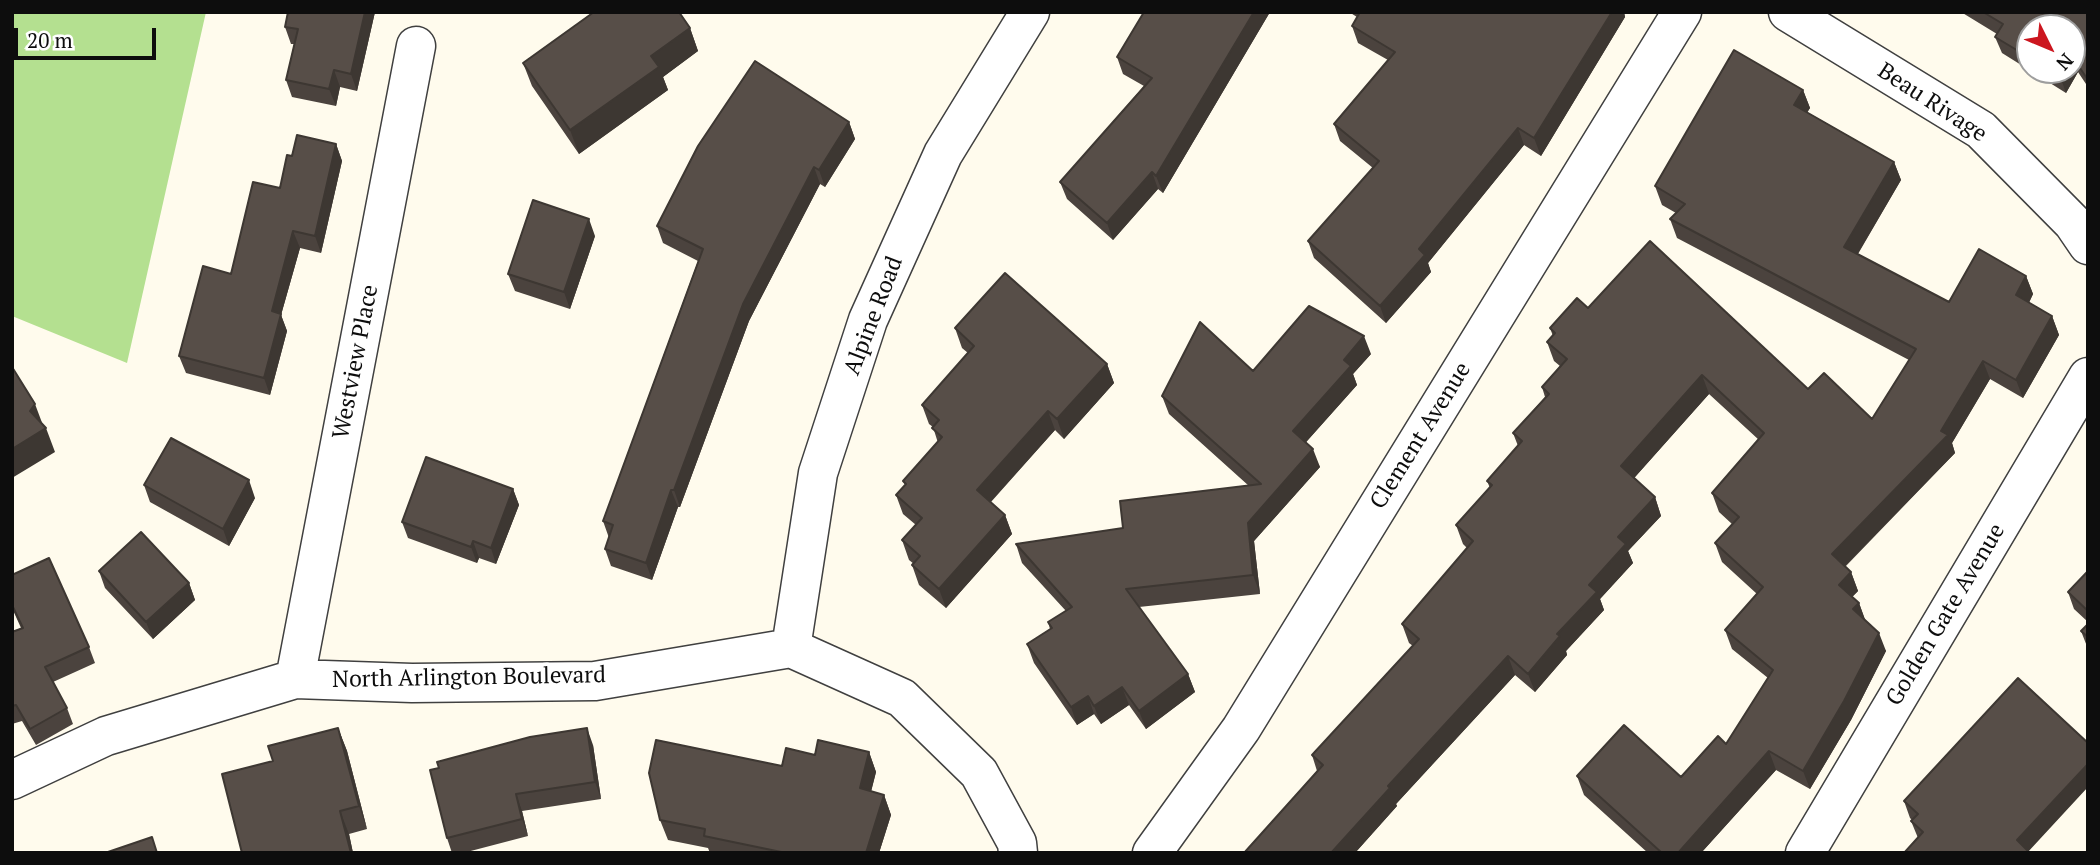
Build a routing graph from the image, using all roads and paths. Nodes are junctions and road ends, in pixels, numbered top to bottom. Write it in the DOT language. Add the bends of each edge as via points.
graph roads {
  1 [pos="1030,12"];
  2 [pos="1682,12"];
  3 [pos="1788,12"];
  4 [pos="416,46"];
  5 [pos="2088,245"];
  6 [pos="2088,377"];
  7 [pos="791,648"];
  8 [pos="295,679"];
  9 [pos="12,780"];
  10 [pos="1018,853"];
  11 [pos="1152,853"];
  12 [pos="1805,853"];
  1 -- 7 [label="street, Alpine Road" via="943,154 868,320 818,473"];
  2 -- 11 [label="street, Clement Avenue" via="1241,729"];
  3 -- 5 [label="street, Beau Rivage" via="1981,130 2073,223"];
  4 -- 8 [label="street, Westview Place"];
  6 -- 12 [label="street, Golden Gate Avenue"];
  7 -- 8 [label="street, North Arlington Boulevard" via="595,681"];
  7 -- 10 [label="street" via="902,698 979,773"];
  8 -- 9 [label="street, North Arlington Boulevard" via="106,736"];
}
